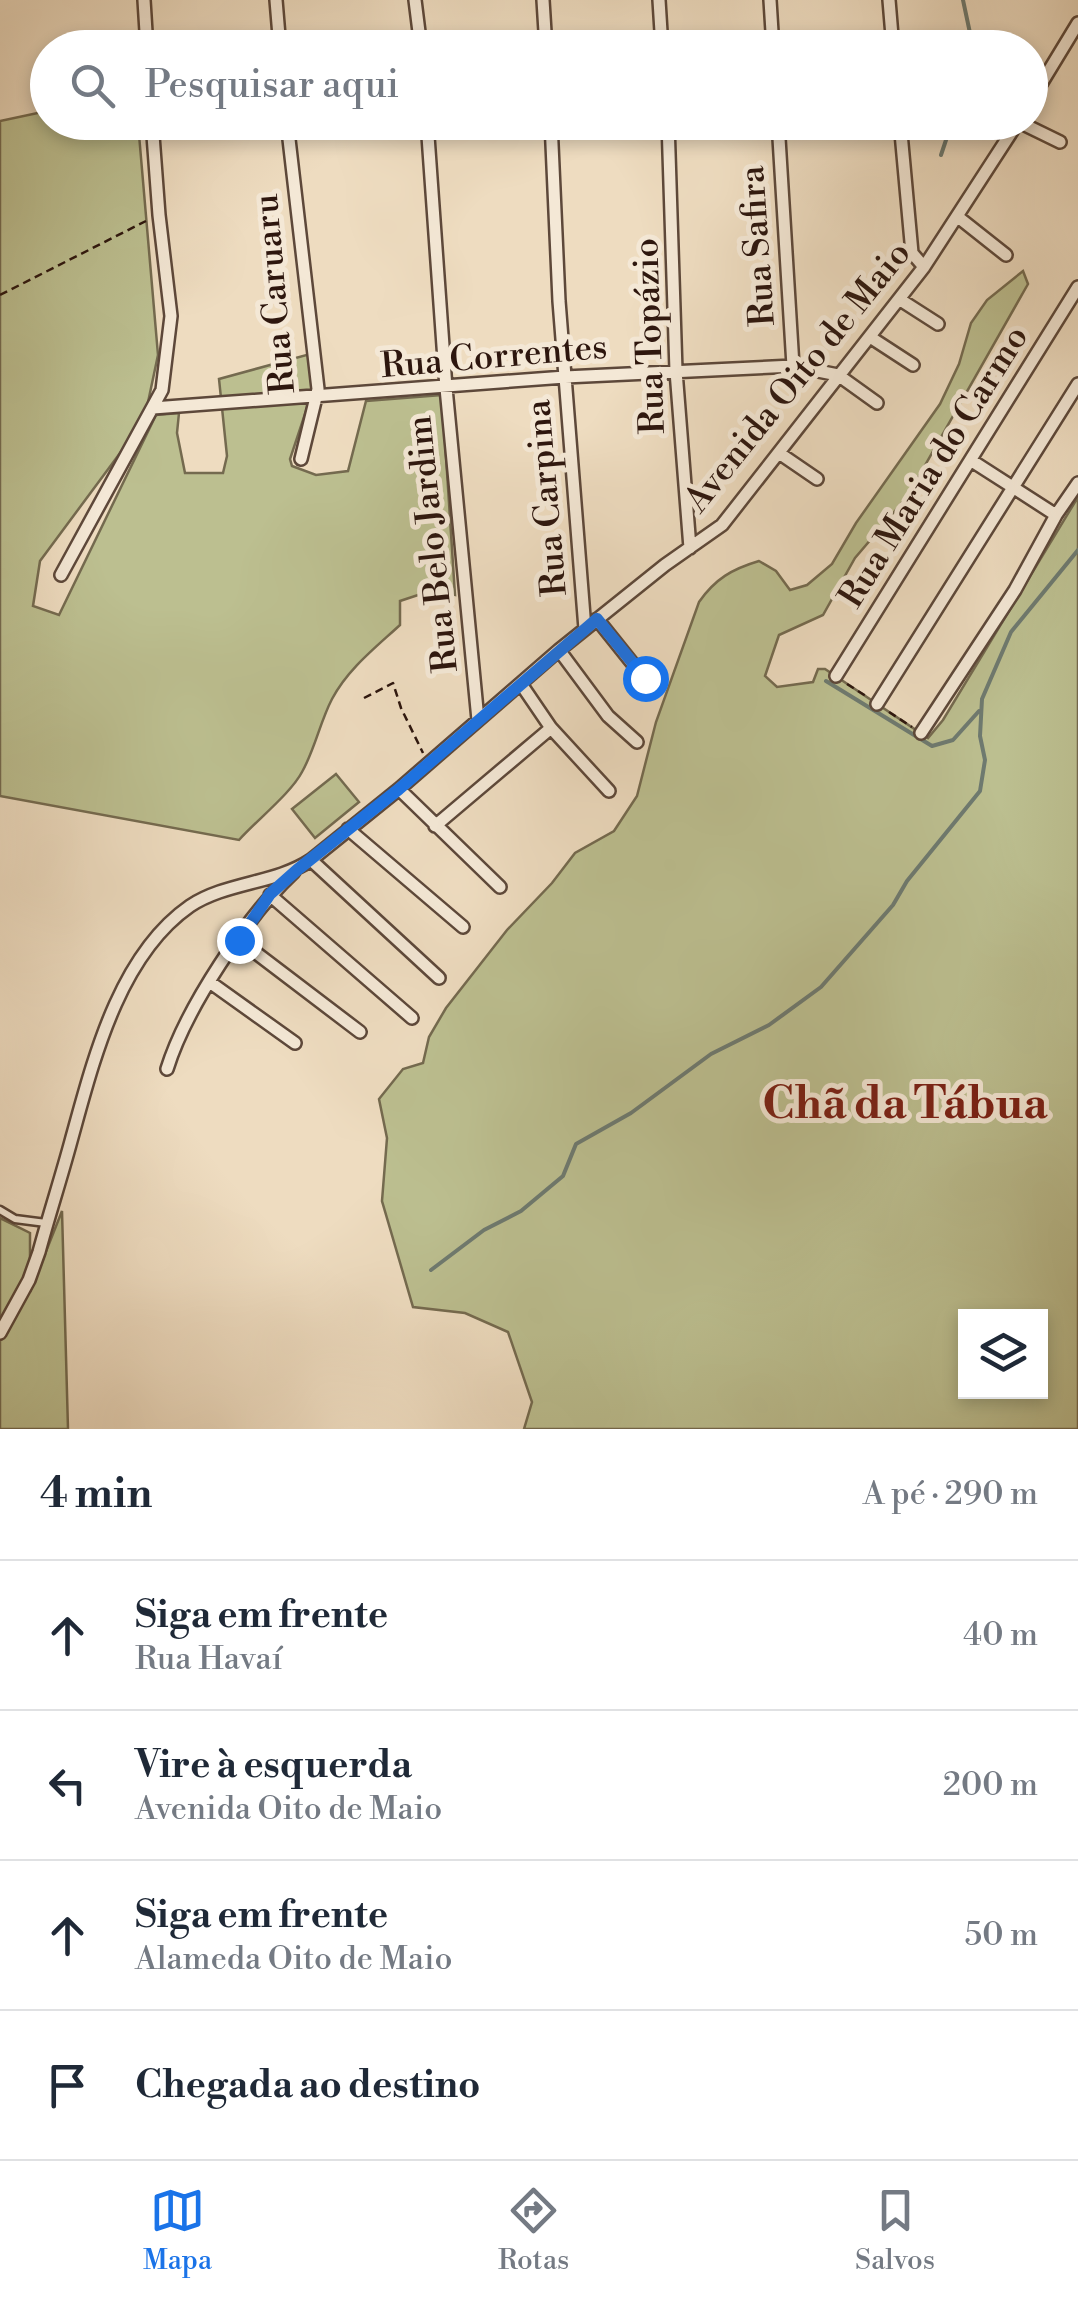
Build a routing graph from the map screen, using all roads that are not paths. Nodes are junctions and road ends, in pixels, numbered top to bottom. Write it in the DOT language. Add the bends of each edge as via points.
graph roads {
  1 [pos="144,0"];
  2 [pos="276,0"];
  3 [pos="416,0"];
  4 [pos="543,0"];
  5 [pos="659,0"];
  6 [pos="770,0"];
  7 [pos="889,0"];
  8 [pos="1078,22"];
  9 [pos="146,30"];
  10 [pos="278,30"];
  11 [pos="419,30"];
  12 [pos="545,30"];
  13 [pos="661,30"];
  14 [pos="772,30"];
  15 [pos="892,30"];
  16 [pos="1048,72"];
  17 [pos="1048,136"];
  18 [pos="153,140"];
  19 [pos="289,140"];
  20 [pos="428,140"];
  21 [pos="552,140"];
  22 [pos="669,140"];
  23 [pos="779,140"];
  24 [pos="902,140"];
  25 [pos="1007,140"];
  26 [pos="1060,142"];
  27 [pos="958,218"];
  28 [pos="1006,255"];
  29 [pos="924,266"];
  30 [pos="1078,287"];
  31 [pos="899,300"];
  32 [pos="938,324"];
  33 [pos="870,337"];
  34 [pos="913,365"];
  35 [pos="793,366"];
  36 [pos="676,370"];
  37 [pos="838,375"];
  38 [pos="565,377"];
  39 [pos="1078,384"];
  40 [pos="446,388"];
  41 [pos="316,398"];
  42 [pos="877,403"];
  43 [pos="153,408"];
  44 [pos="779,453"];
  45 [pos="301,458"];
  46 [pos="972,461"];
  47 [pos="817,479"];
  48 [pos="1078,483"];
  49 [pos="1013,488"];
  50 [pos="1056,515"];
  51 [pos="690,548"];
  52 [pos="61,575"];
  53 [pos="597,619"];
  54 [pos="585,629"];
  55 [pos="559,650"];
  56 [pos="836,676"];
  57 [pos="645,678"];
  58 [pos="521,684"];
  59 [pos="877,704"];
  60 [pos="478,720"];
  61 [pos="551,728"];
  62 [pos="921,733"];
  63 [pos="637,742"];
  64 [pos="399,789"];
  65 [pos="608,791"];
  66 [pos="435,826"];
  67 [pos="348,829"];
  68 [pos="311,860"];
  69 [pos="297,870"];
  70 [pos="500,886"];
  71 [pos="270,894"];
  72 [pos="463,928"];
  73 [pos="239,940"];
  74 [pos="439,978"];
  75 [pos="210,984"];
  76 [pos="412,1018"];
  77 [pos="360,1032"];
  78 [pos="295,1042"];
  79 [pos="166,1069"];
  80 [pos="0,1210"];
  81 [pos="47,1223"];
  82 [pos="0,1333"];
  1 -- 9 [label="street"];
  2 -- 10 [label="street"];
  3 -- 11 [label="street"];
  4 -- 12 [label="street"];
  5 -- 13 [label="street"];
  6 -- 14 [label="street"];
  7 -- 15 [label="street"];
  8 -- 16 [label="street"];
  17 -- 26 [label="street"];
  18 -- 43 [label="street" via="171,316 162,390"];
  19 -- 41 [label="street, Rua Caruaru"];
  20 -- 40 [label="street, Rua Belo Jardim"];
  21 -- 38 [label="street, Rua Carpina"];
  22 -- 36 [label="street, Rua Topázio"];
  23 -- 35 [label="street, Rua Safira"];
  24 -- 29 [label="street" via="912,253"];
  25 -- 27 [label="street, Avenida Oito de Maio"];
  27 -- 28 [label="street"];
  27 -- 29 [label="street, Avenida Oito de Maio"];
  29 -- 31 [label="street, Avenida Oito de Maio"];
  30 -- 46 [label="street, Rua Maria do Carmo"];
  31 -- 32 [label="street"];
  31 -- 33 [label="street, Avenida Oito de Maio"];
  33 -- 34 [label="street"];
  33 -- 37 [label="street, Avenida Oito de Maio"];
  35 -- 36 [label="street, Rua Correntes"];
  35 -- 37 [label="street, Rua Correntes"];
  36 -- 38 [label="street, Rua Correntes"];
  36 -- 51 [label="street, Rua Topázio"];
  37 -- 42 [label="street"];
  37 -- 44 [label="street, Avenida Oito de Maio"];
  38 -- 40 [label="street, Rua Correntes"];
  38 -- 54 [label="street, Rua Carpina"];
  39 -- 49 [label="street"];
  40 -- 41 [label="street, Rua Correntes"];
  40 -- 60 [label="street, Rua Belo Jardim"];
  41 -- 43 [label="street, Rua Correntes"];
  41 -- 45 [label="street, Rua Caruaru"];
  43 -- 52 [label="street"];
  44 -- 47 [label="street"];
  44 -- 51 [label="street, Avenida Oito de Maio" via="732,515"];
  46 -- 49 [label="street"];
  46 -- 56 [label="street, Rua Maria do Carmo"];
  48 -- 50 [label="street"];
  49 -- 50 [label="street"];
  49 -- 59 [label="street"];
  50 -- 62 [label="street"];
  51 -- 53 [label="street, Avenida Oito de Maio"];
  53 -- 54 [label="street, Avenida Oito de Maio"];
  53 -- 57 [label="street"];
  54 -- 55 [label="street, Avenida Oito de Maio"];
  55 -- 58 [label="street, Avenida Oito de Maio"];
  55 -- 63 [label="street" via="608,716"];
  58 -- 60 [label="street, Avenida Oito de Maio"];
  58 -- 61 [label="street"];
  60 -- 64 [label="street, Avenida Oito de Maio"];
  61 -- 65 [label="street"];
  61 -- 66 [label="street"];
  64 -- 66 [label="street"];
  64 -- 67 [label="street, Avenida Oito de Maio"];
  66 -- 70 [label="street"];
  67 -- 68 [label="street, Avenida Oito de Maio"];
  67 -- 72 [label="street"];
  68 -- 69 [label="street, Avenida Oito de Maio"];
  68 -- 74 [label="street"];
  69 -- 71 [label="street"];
  69 -- 81 [label="street, Avenida Oito de Maio" via="192,905 145,954 104,1030"];
  71 -- 73 [label="street"];
  71 -- 76 [label="street"];
  73 -- 75 [label="street"];
  73 -- 77 [label="street"];
  75 -- 78 [label="street"];
  75 -- 79 [label="street"];
  80 -- 81 [label="lane"];
  81 -- 82 [label="street, Avenida Oito de Maio" via="29,1280"];
}
